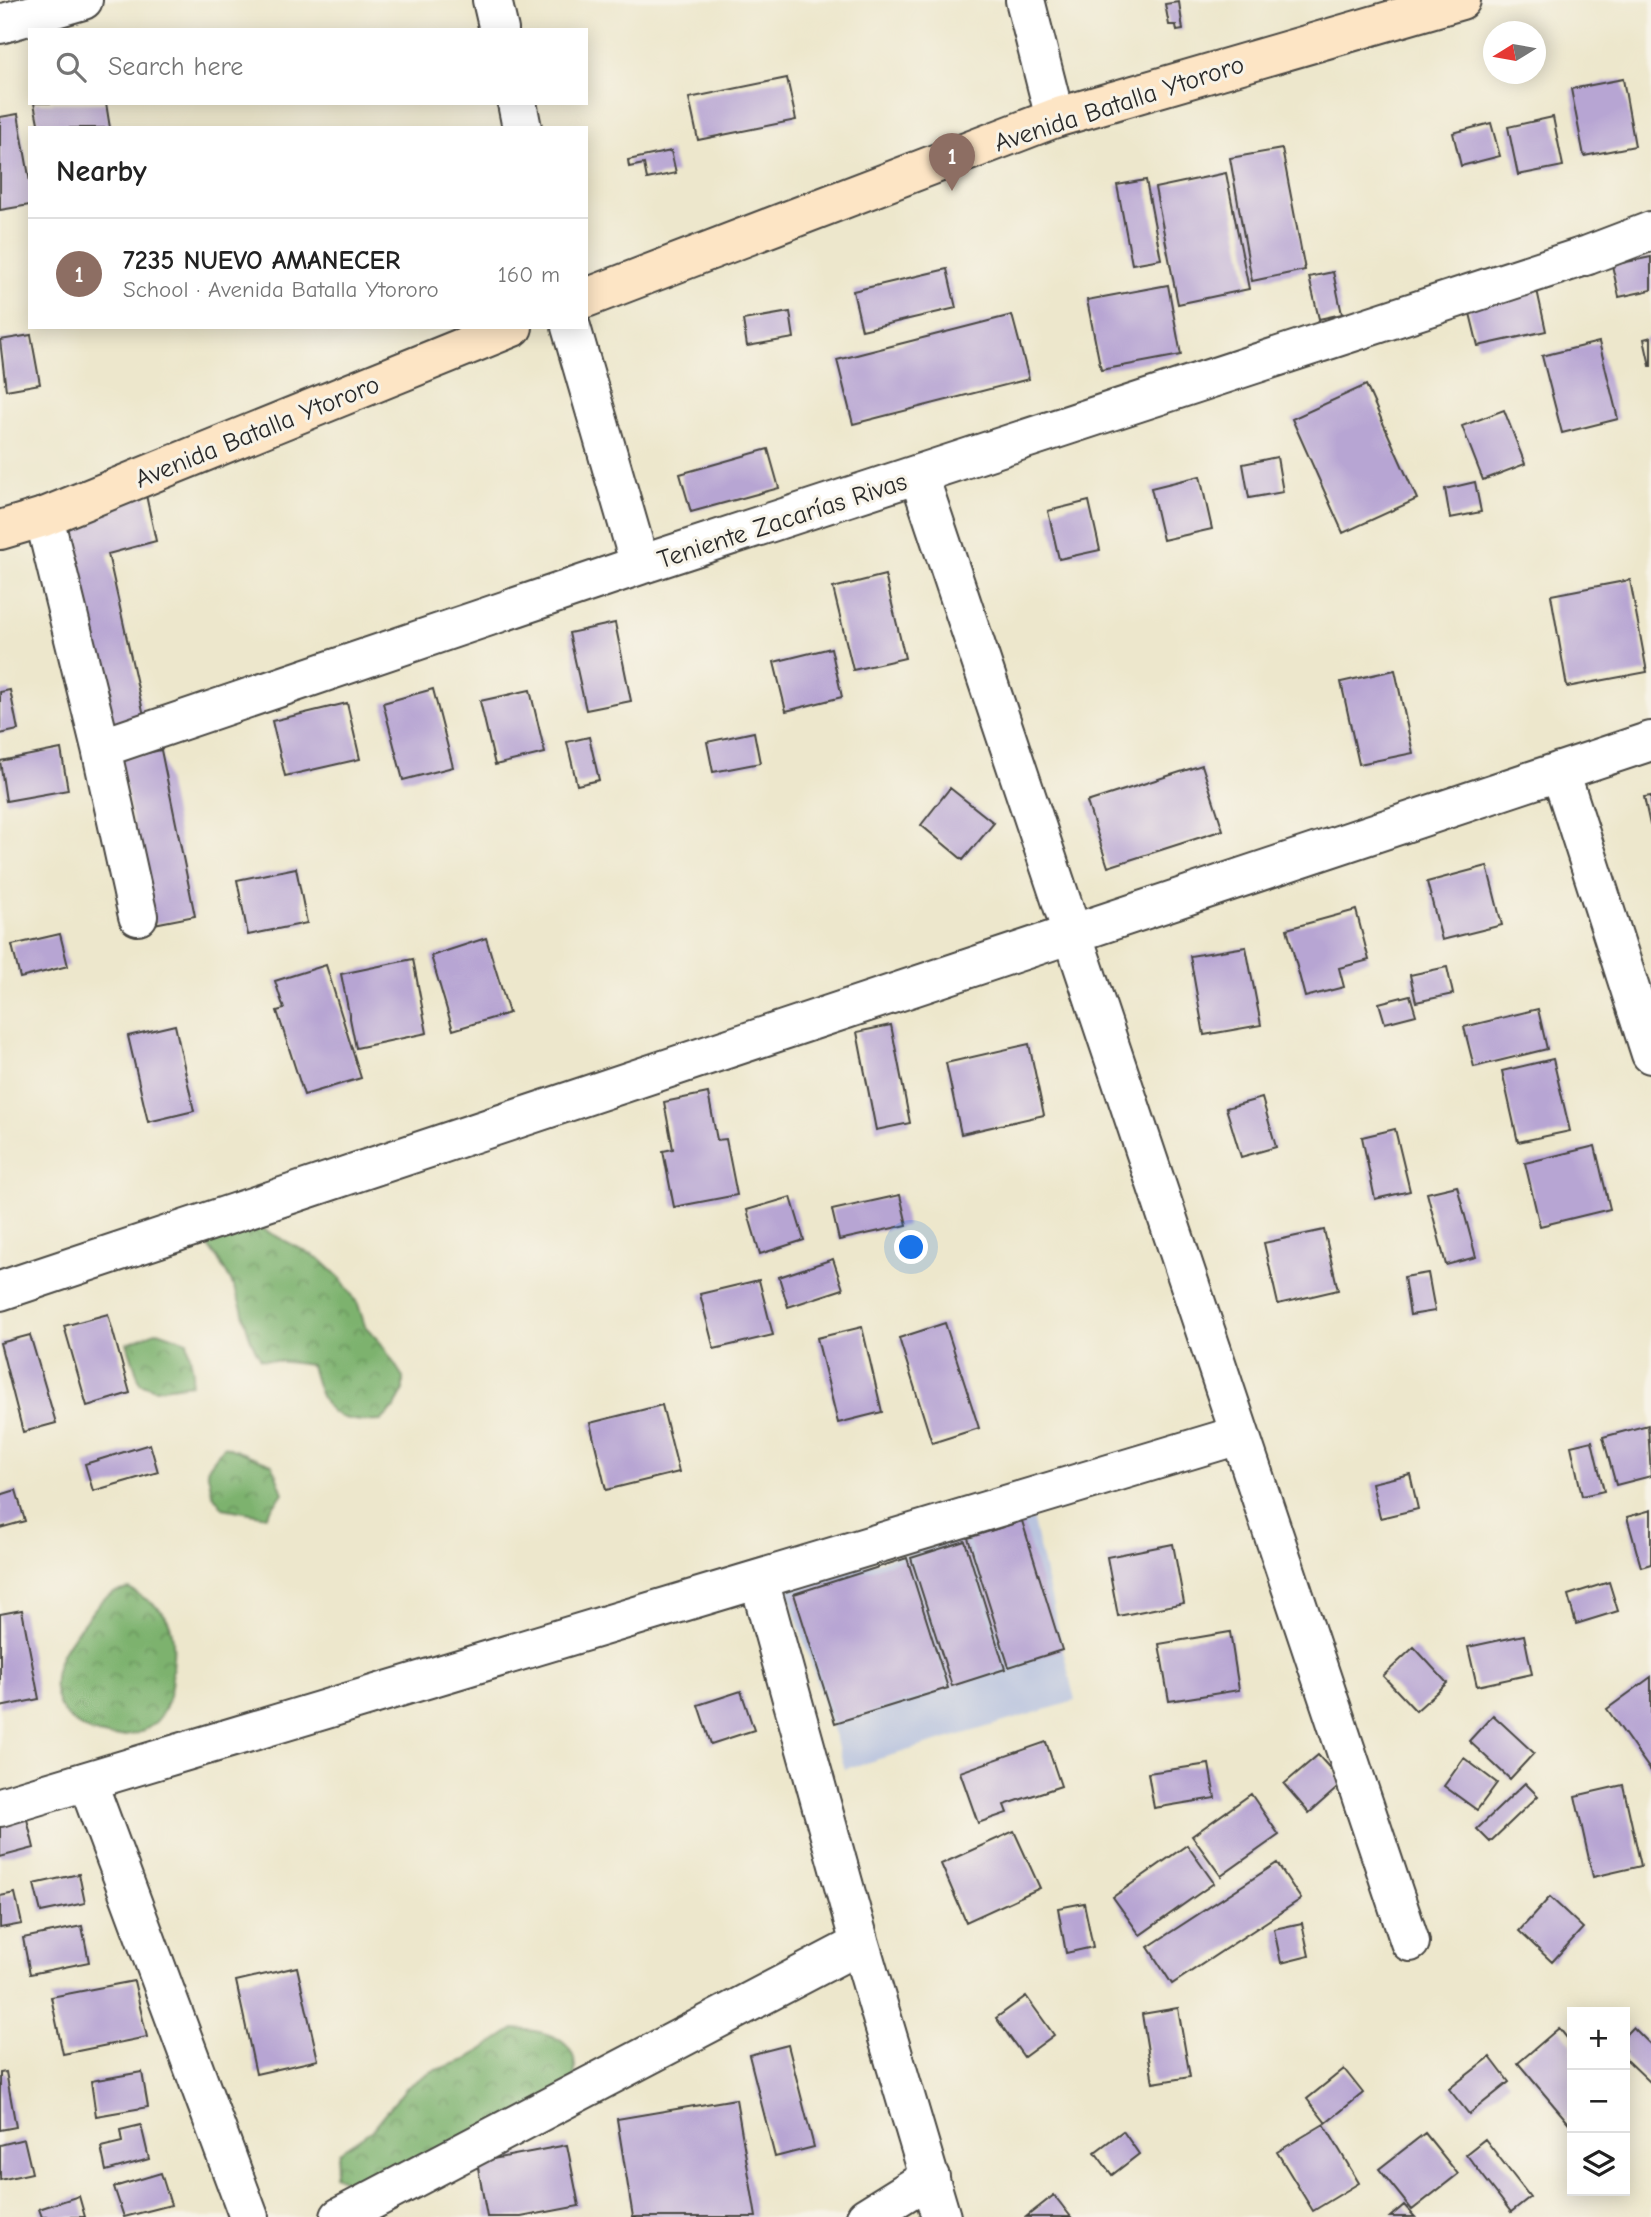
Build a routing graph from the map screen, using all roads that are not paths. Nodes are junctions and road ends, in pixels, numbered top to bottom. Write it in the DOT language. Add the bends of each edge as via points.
graph roads {
  1 [pos="83,0"];
  2 [pos="492,0"];
  3 [pos="1025,0"];
  4 [pos="1461,0"];
  5 [pos="0,24"];
  6 [pos="499,28"];
  7 [pos="517,105"];
  8 [pos="1055,118"];
  9 [pos="522,126"];
  10 [pos="1651,231"];
  11 [pos="588,297"];
  12 [pos="508,329"];
  13 [pos="572,329"];
  14 [pos="919,476"];
  15 [pos="44,517"];
  16 [pos="0,530"];
  17 [pos="640,565"];
  18 [pos="1651,741"];
  19 [pos="101,748"];
  20 [pos="1560,771"];
  21 [pos="138,916"];
  22 [pos="1072,935"];
  23 [pos="1651,1054"];
  24 [pos="0,1291"];
  25 [pos="1239,1435"];
  26 [pos="760,1580"];
  27 [pos="87,1781"];
  28 [pos="0,1807"];
  29 [pos="1410,1942"];
  30 [pos="860,1944"];
  31 [pos="929,2177"];
  32 [pos="249,2217"];
  33 [pos="340,2217"];
  34 [pos="866,2217"];
  35 [pos="941,2217"];
  1 -- 5 [label="street"];
  2 -- 6 [label="street"];
  3 -- 8 [label="street"];
  4 -- 8 [label="street, Avenida Batalla Ytororo"];
  7 -- 9 [label="street"];
  8 -- 11 [label="street, Avenida Batalla Ytororo"];
  10 -- 14 [label="street, Teniente Zacarías Rivas" via="1588,256"];
  12 -- 15 [label="street, Avenida Batalla Ytororo"];
  13 -- 17 [label="street, Teniente Zacarías Rivas"];
  14 -- 17 [label="street, Teniente Zacarías Rivas"];
  14 -- 22 [label="street"];
  15 -- 16 [label="street, Avenida Batalla Ytororo"];
  15 -- 19 [label="street"];
  17 -- 19 [label="street"];
  18 -- 20 [label="street"];
  19 -- 21 [label="street"];
  20 -- 22 [label="street"];
  20 -- 23 [label="street"];
  22 -- 24 [label="street"];
  22 -- 25 [label="street"];
  25 -- 26 [label="street"];
  25 -- 29 [label="street"];
  26 -- 27 [label="street"];
  26 -- 30 [label="street"];
  27 -- 28 [label="street"];
  27 -- 32 [label="street"];
  30 -- 31 [label="street"];
  30 -- 33 [label="street"];
  31 -- 34 [label="street"];
  31 -- 35 [label="street"];
}
